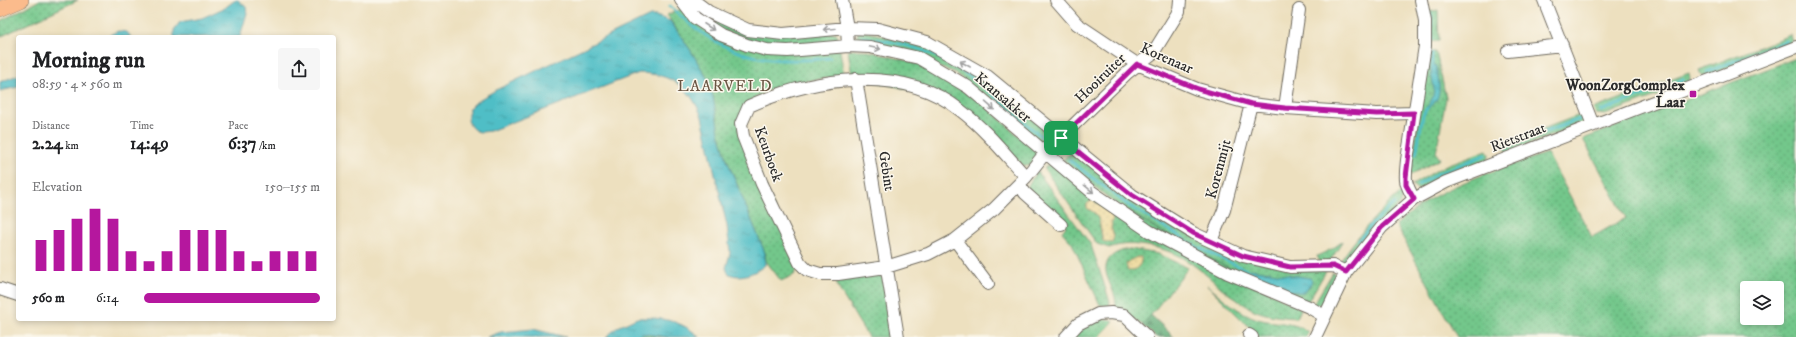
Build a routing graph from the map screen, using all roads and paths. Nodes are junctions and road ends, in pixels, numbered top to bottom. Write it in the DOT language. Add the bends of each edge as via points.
graph roads {
  1 [pos="21,0"];
  2 [pos="681,0"];
  3 [pos="693,0"];
  4 [pos="842,0"];
  5 [pos="1056,0"];
  6 [pos="1180,0"];
  7 [pos="1421,0"];
  8 [pos="1544,0"];
  9 [pos="0,9"];
  10 [pos="1299,10"];
  11 [pos="847,28"];
  12 [pos="1562,45"];
  13 [pos="848,46"];
  14 [pos="1796,47"];
  15 [pos="1508,51"];
  16 [pos="1137,64"];
  17 [pos="856,79"];
  18 [pos="1251,104"];
  19 [pos="1285,108"];
  20 [pos="1414,113"];
  21 [pos="1593,125"];
  22 [pos="1061,138"];
  23 [pos="1046,152"];
  24 [pos="1022,181"];
  25 [pos="1414,199"];
  26 [pos="1061,225"];
  27 [pos="955,240"];
  28 [pos="1211,241"];
  29 [pos="886,268"];
  30 [pos="1346,272"];
  31 [pos="988,284"];
  32 [pos="0,289"];
  33 [pos="16,294"];
  34 [pos="1324,316"];
  35 [pos="898,337"];
  36 [pos="1066,337"];
  37 [pos="1147,337"];
  38 [pos="1315,337"];
  1 -- 9 [label="main road"];
  2 -- 13 [label="street, Kransakker, one-way" via="695,18 721,35 747,45 788,51"];
  11 -- 3 [label="street, Kransakker, one-way" via="783,34 748,30 709,12"];
  4 -- 11 [label="street"];
  5 -- 16 [label="street, Korenaar" via="1077,24"];
  6 -- 16 [label="street, Hooiruiter" via="1179,11 1167,32 1153,52"];
  7 -- 20 [label="street" via="1425,21 1425,46"];
  8 -- 12 [label="street"];
  10 -- 19 [label="street"];
  11 -- 13 [label="street"];
  22 -- 11 [label="street, Kransakker, one-way" via="987,76 927,42 878,29"];
  12 -- 15 [label="street"];
  12 -- 21 [label="street"];
  13 -- 23 [label="street, Kransakker, one-way" via="870,47 919,58 968,87"];
  14 -- 21 [label="street, Rietstraat"];
  16 -- 18 [label="street, Korenaar" via="1198,89"];
  16 -- 22 [label="street, Hooiruiter"];
  17 -- 24 [label="street, Keurboek" via="903,84 931,92 959,109 990,136"];
  17 -- 29 [label="street, Gebint"];
  17 -- 29 [label="street, Keurboek" via="826,82 770,96 749,106 741,124 743,136 762,184 800,263 807,270 820,274 838,274"];
  18 -- 19 [label="street, Korenaar"];
  18 -- 28 [label="street, Korenmijt" via="1224,210"];
  19 -- 20 [label="street, Korenaar" via="1377,114"];
  20 -- 25 [label="street" via="1406,177 1406,185"];
  21 -- 25 [label="street, Rietstraat" via="1446,182"];
  22 -- 23 [label="street, Keurboek"];
  22 -- 28 [label="street, Kransakker" via="1132,195 1193,233"];
  23 -- 24 [label="street, Keurboek"];
  23 -- 34 [label="street, Kransakker, one-way" via="1092,192 1149,230 1228,273 1309,307"];
  24 -- 26 [label="street, Keurboek" via="1025,193"];
  24 -- 27 [label="street, Keurboek"];
  25 -- 30 [label="street, Rietstraat" via="1382,227"];
  27 -- 29 [label="street, Keurboek" via="928,254"];
  27 -- 31 [label="street"];
  28 -- 30 [label="street, Kransakker" via="1243,256 1290,267 1333,266"];
  29 -- 35 [label="street, Gebint"];
  30 -- 34 [label="street, Rietstraat"];
  32 -- 33 [label="street"];
  34 -- 38 [label="street, Rietstraat"];
  36 -- 37 [label="street" via="1078,324 1098,314 1111,313 1124,315"];
}
